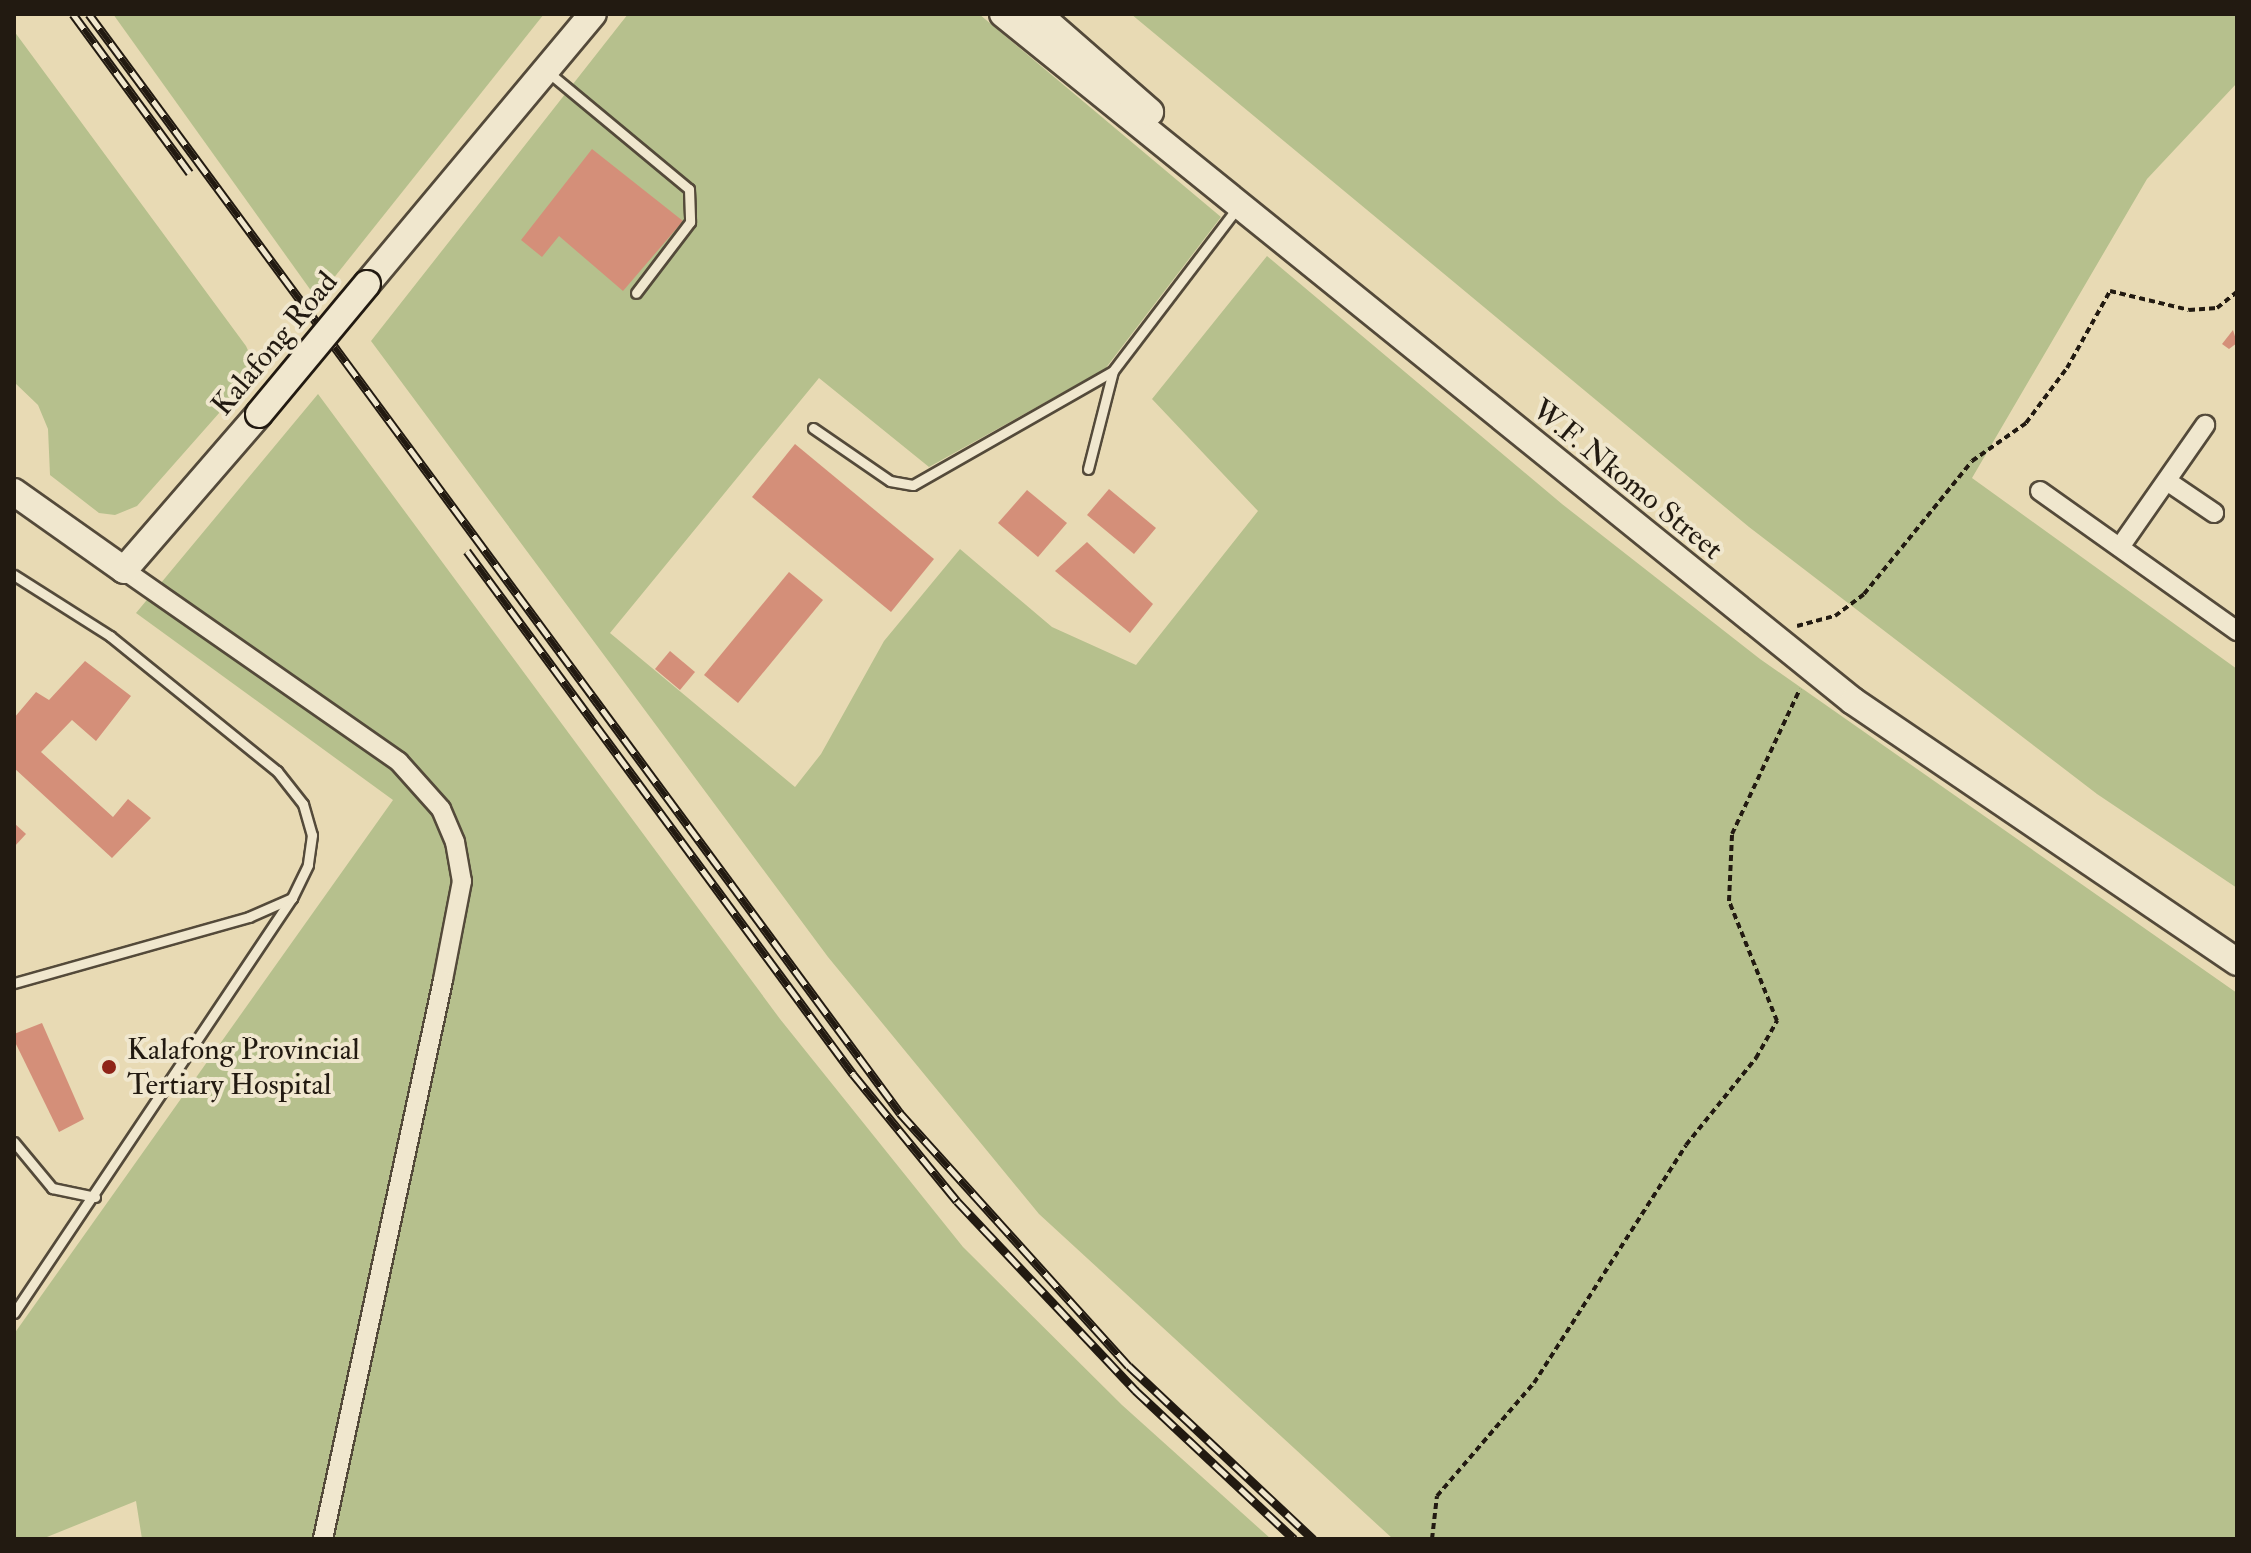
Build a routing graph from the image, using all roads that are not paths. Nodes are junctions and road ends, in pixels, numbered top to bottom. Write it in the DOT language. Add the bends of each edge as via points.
graph roads {
  1 [pos="579,14"];
  2 [pos="593,14"];
  3 [pos="1003,14"];
  4 [pos="1038,14"];
  5 [pos="550,59"];
  6 [pos="1242,200"];
  7 [pos="636,293"];
  8 [pos="1113,371"];
  9 [pos="2205,425"];
  10 [pos="813,428"];
  11 [pos="1088,469"];
  12 [pos="2167,481"];
  13 [pos="2040,491"];
  14 [pos="14,492"];
  15 [pos="2214,513"];
  16 [pos="2120,547"];
  17 [pos="124,570"];
  18 [pos="14,575"];
  19 [pos="2237,631"];
  20 [pos="292,898"];
  21 [pos="2237,945"];
  22 [pos="2237,962"];
  23 [pos="14,983"];
  24 [pos="14,1142"];
  25 [pos="95,1197"];
  26 [pos="14,1313"];
  27 [pos="323,1539"];
  1 -- 5 [label="main road, Kalafong Road"];
  2 -- 5 [label="main road, Kalafong Road"];
  3 -- 6 [label="main road, W.F. Nkomo Street"];
  4 -- 6 [label="main road, W.F. Nkomo Street"];
  5 -- 7 [label="lane" via="689,189 690,222"];
  5 -- 17 [label="main road, Kalafong Road, bridge"];
  6 -- 8 [label="lane"];
  6 -- 21 [label="main road, W.F. Nkomo Street" via="1785,634"];
  6 -- 22 [label="main road, W.F. Nkomo Street" via="1804,663 1955,773"];
  8 -- 10 [label="lane" via="913,485 890,481"];
  8 -- 11 [label="lane"];
  9 -- 12 [label="street"];
  12 -- 15 [label="street"];
  12 -- 16 [label="street"];
  13 -- 16 [label="street"];
  14 -- 17 [label="main road"];
  16 -- 19 [label="street"];
  17 -- 27 [label="street" via="399,762 441,809 455,842 462,881 446,966"];
  18 -- 20 [label="lane" via="110,636 277,771 303,804 312,835 308,865"];
  20 -- 23 [label="lane" via="249,917"];
  20 -- 25 [label="lane"];
  24 -- 25 [label="lane" via="52,1188"];
  25 -- 26 [label="lane"];
}
